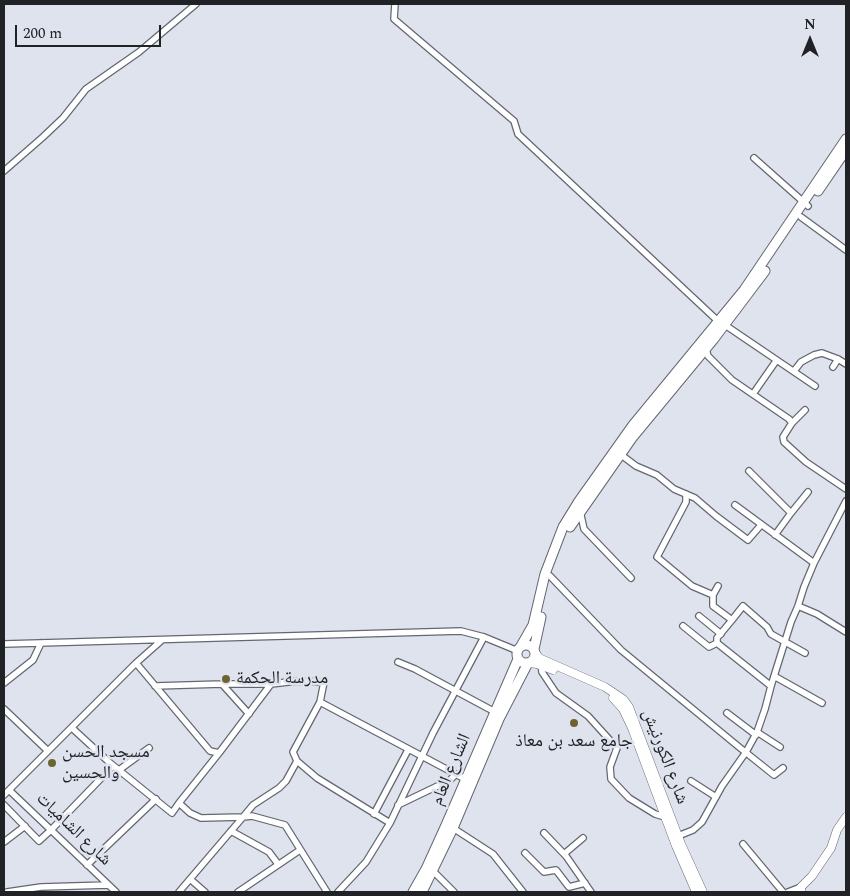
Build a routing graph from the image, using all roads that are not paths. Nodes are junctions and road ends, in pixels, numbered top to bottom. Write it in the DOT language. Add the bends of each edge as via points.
graph roads {
  1 [pos="196,4"];
  2 [pos="395,4"];
  3 [pos="846,139"];
  4 [pos="846,150"];
  5 [pos="754,158"];
  6 [pos="4,171"];
  7 [pos="806,204"];
  8 [pos="801,217"];
  9 [pos="846,250"];
  10 [pos="722,324"];
  11 [pos="706,349"];
  12 [pos="838,359"];
  13 [pos="776,361"];
  14 [pos="846,364"];
  15 [pos="689,365"];
  16 [pos="832,367"];
  17 [pos="794,371"];
  18 [pos="815,386"];
  19 [pos="753,394"];
  20 [pos="805,410"];
  21 [pos="792,423"];
  22 [pos="620,454"];
  23 [pos="749,471"];
  24 [pos="846,489"];
  25 [pos="808,492"];
  26 [pos="686,494"];
  27 [pos="846,503"];
  28 [pos="735,505"];
  29 [pos="581,506"];
  30 [pos="792,513"];
  31 [pos="761,525"];
  32 [pos="775,535"];
  33 [pos="814,563"];
  34 [pos="550,576"];
  35 [pos="631,578"];
  36 [pos="718,586"];
  37 [pos="713,594"];
  38 [pos="798,606"];
  39 [pos="699,616"];
  40 [pos="732,620"];
  41 [pos="682,626"];
  42 [pos="846,632"];
  43 [pos="721,634"];
  44 [pos="484,637"];
  45 [pos="162,640"];
  46 [pos="785,642"];
  47 [pos="41,643"];
  48 [pos="717,643"];
  49 [pos="4,644"];
  50 [pos="534,650"];
  51 [pos="519,652"];
  52 [pos="804,653"];
  53 [pos="398,662"];
  54 [pos="136,663"];
  55 [pos="528,663"];
  56 [pos="541,665"];
  57 [pos="774,676"];
  58 [pos="4,683"];
  59 [pos="222,684"];
  60 [pos="271,684"];
  61 [pos="155,686"];
  62 [pos="770,686"];
  63 [pos="455,692"];
  64 [pos="320,702"];
  65 [pos="822,704"];
  66 [pos="4,709"];
  67 [pos="727,713"];
  68 [pos="249,714"];
  69 [pos="496,715"];
  70 [pos="72,728"];
  71 [pos="756,734"];
  72 [pos="780,747"];
  73 [pos="149,748"];
  74 [pos="408,750"];
  75 [pos="48,751"];
  76 [pos="746,752"];
  77 [pos="219,753"];
  78 [pos="422,756"];
  79 [pos="297,762"];
  80 [pos="113,766"];
  81 [pos="783,768"];
  82 [pos="119,770"];
  83 [pos="460,776"];
  84 [pos="691,781"];
  85 [pos="10,790"];
  86 [pos="4,795"];
  87 [pos="716,797"];
  88 [pos="156,799"];
  89 [pos="179,803"];
  90 [pos="4,805"];
  91 [pos="398,805"];
  92 [pos="374,814"];
  93 [pos="243,817"];
  94 [pos="665,817"];
  95 [pos="846,817"];
  96 [pos="390,823"];
  97 [pos="24,826"];
  98 [pos="453,828"];
  99 [pos="51,830"];
  100 [pos="231,831"];
  101 [pos="544,833"];
  102 [pos="678,836"];
  103 [pos="583,838"];
  104 [pos="4,842"];
  105 [pos="743,844"];
  106 [pos="300,850"];
  107 [pos="525,853"];
  108 [pos="564,854"];
  109 [pos="278,864"];
  110 [pos="88,865"];
  111 [pos="433,871"];
  112 [pos="190,879"];
  113 [pos="585,883"];
  114 [pos="108,885"];
  115 [pos="801,890"];
  116 [pos="7,892"];
  117 [pos="116,892"];
  118 [pos="179,892"];
  119 [pos="205,892"];
  120 [pos="238,892"];
  121 [pos="327,892"];
  122 [pos="338,892"];
  123 [pos="413,892"];
  124 [pos="422,892"];
  125 [pos="454,892"];
  126 [pos="522,892"];
  127 [pos="591,892"];
  128 [pos="696,892"];
  129 [pos="702,892"];
  130 [pos="783,892"];
  131 [pos="788,892"];
  1 -- 6 [label="street" via="139,52 86,89 63,118"];
  2 -- 10 [label="street" via="394,19 514,121 518,134"];
  3 -- 7 [label="main road"];
  4 -- 7 [label="main road"];
  5 -- 7 [label="street"];
  7 -- 8 [label="main road"];
  7 -- 10 [label="main road"];
  8 -- 9 [label="street"];
  8 -- 10 [label="main road" via="764,273"];
  10 -- 11 [label="main road"];
  10 -- 13 [label="street"];
  10 -- 15 [label="main road"];
  11 -- 15 [label="main road"];
  11 -- 19 [label="street" via="708,356 726,375"];
  12 -- 14 [label="street"];
  12 -- 16 [label="street"];
  12 -- 17 [label="street" via="822,353 814,355 801,362"];
  13 -- 17 [label="street"];
  13 -- 19 [label="street"];
  15 -- 22 [label="main road"];
  15 -- 29 [label="main road" via="627,433"];
  17 -- 18 [label="street"];
  19 -- 21 [label="street"];
  20 -- 21 [label="street"];
  21 -- 24 [label="street" via="784,442"];
  22 -- 26 [label="street"];
  22 -- 29 [label="main road"];
  23 -- 30 [label="street"];
  25 -- 30 [label="street"];
  26 -- 31 [label="street" via="702,502 748,540"];
  26 -- 37 [label="street" via="686,502 657,557 692,586"];
  27 -- 33 [label="street"];
  28 -- 31 [label="street"];
  29 -- 34 [label="main road" via="568,529"];
  29 -- 35 [label="street" via="584,529"];
  29 -- 51 [label="main road, الشارع العام" via="563,526 545,574 533,625"];
  30 -- 32 [label="street"];
  31 -- 32 [label="street"];
  32 -- 33 [label="street"];
  33 -- 38 [label="street"];
  34 -- 50 [label="main road"];
  34 -- 76 [label="street" via="621,650"];
  36 -- 37 [label="street"];
  37 -- 40 [label="street" via="713,606"];
  38 -- 42 [label="street"];
  38 -- 46 [label="street"];
  39 -- 43 [label="street"];
  40 -- 43 [label="street"];
  40 -- 46 [label="street" via="743,606 768,626 771,634"];
  41 -- 48 [label="street" via="709,647"];
  43 -- 48 [label="street"];
  44 -- 45 [label="street" via="461,631"];
  44 -- 51 [label="street"];
  44 -- 63 [label="street"];
  45 -- 47 [label="street"];
  45 -- 54 [label="street"];
  46 -- 52 [label="street"];
  46 -- 57 [label="street"];
  47 -- 49 [label="street"];
  47 -- 58 [label="street" via="34,660"];
  48 -- 62 [label="street"];
  50 -- 51 [label="main road" via="526,645"];
  50 -- 55 [label="main road" via="534,659"];
  50 -- 102 [label="main road, شارع الكورنيش" via="538,658 605,686 626,703"];
  51 -- 55 [label="main road" via="522,663"];
  51 -- 69 [label="main road, الشارع العام"];
  53 -- 63 [label="street"];
  54 -- 61 [label="street"];
  54 -- 70 [label="street"];
  55 -- 56 [label="main road, شارع الكورنيش"];
  55 -- 69 [label="main road, الشارع العام"];
  56 -- 94 [label="main road, شارع الكورنيش" via="603,691 618,702 632,728"];
  56 -- 94 [label="street" via="556,693 588,716 617,748 610,767 611,779 629,798"];
  57 -- 62 [label="street"];
  57 -- 65 [label="street"];
  59 -- 60 [label="street"];
  59 -- 61 [label="street"];
  59 -- 68 [label="street"];
  60 -- 64 [label="street" via="324,682"];
  60 -- 68 [label="street"];
  61 -- 77 [label="street" via="210,751"];
  62 -- 71 [label="street"];
  63 -- 69 [label="street"];
  63 -- 78 [label="street"];
  64 -- 74 [label="street"];
  64 -- 79 [label="street" via="293,752"];
  66 -- 75 [label="street"];
  67 -- 71 [label="street"];
  68 -- 77 [label="street"];
  69 -- 83 [label="main road, الشارع العام"];
  69 -- 98 [label="main road, الشارع العام"];
  70 -- 75 [label="street"];
  70 -- 80 [label="street"];
  71 -- 72 [label="street"];
  71 -- 76 [label="street"];
  73 -- 82 [label="street"];
  74 -- 78 [label="street"];
  74 -- 92 [label="street"];
  75 -- 85 [label="street"];
  76 -- 81 [label="street" via="774,775"];
  76 -- 87 [label="street"];
  77 -- 89 [label="street"];
  78 -- 83 [label="street"];
  78 -- 91 [label="street"];
  79 -- 92 [label="street"];
  79 -- 93 [label="street" via="286,781 253,805"];
  80 -- 82 [label="street"];
  80 -- 99 [label="street"];
  82 -- 88 [label="street"];
  83 -- 91 [label="street"];
  83 -- 123 [label="main road, الشارع العام" via="430,860"];
  84 -- 87 [label="street"];
  85 -- 86 [label="street"];
  85 -- 99 [label="street, شارع الشاميات"];
  87 -- 102 [label="street" via="702,822"];
  88 -- 89 [label="street" via="172,813"];
  88 -- 110 [label="street"];
  89 -- 93 [label="street" via="202,818"];
  90 -- 97 [label="street"];
  91 -- 96 [label="street"];
  92 -- 96 [label="street"];
  93 -- 100 [label="street"];
  93 -- 106 [label="street" via="252,816 285,825"];
  94 -- 128 [label="main road, شارع الكورنيش"];
  95 -- 115 [label="main road" via="831,848"];
  96 -- 122 [label="street" via="366,862"];
  97 -- 99 [label="street" via="39,841"];
  97 -- 104 [label="street"];
  98 -- 111 [label="main road, الشارع العام"];
  98 -- 126 [label="street" via="493,854"];
  99 -- 110 [label="street, شارع الشاميات"];
  100 -- 109 [label="street" via="269,852"];
  100 -- 112 [label="street"];
  101 -- 108 [label="street"];
  102 -- 129 [label="main road, شارع الكورنيش"];
  103 -- 108 [label="street"];
  105 -- 130 [label="street"];
  106 -- 109 [label="street"];
  106 -- 121 [label="street"];
  107 -- 113 [label="street" via="544,872 556,870 569,887"];
  108 -- 113 [label="street"];
  109 -- 120 [label="street"];
  110 -- 114 [label="street, شارع الشاميات"];
  111 -- 124 [label="main road, الشارع العام"];
  111 -- 125 [label="street"];
  112 -- 118 [label="street"];
  112 -- 119 [label="street"];
  113 -- 127 [label="street"];
  114 -- 116 [label="street" via="48,886"];
  114 -- 117 [label="street, شارع الشاميات"];
  115 -- 131 [label="street"];
}
